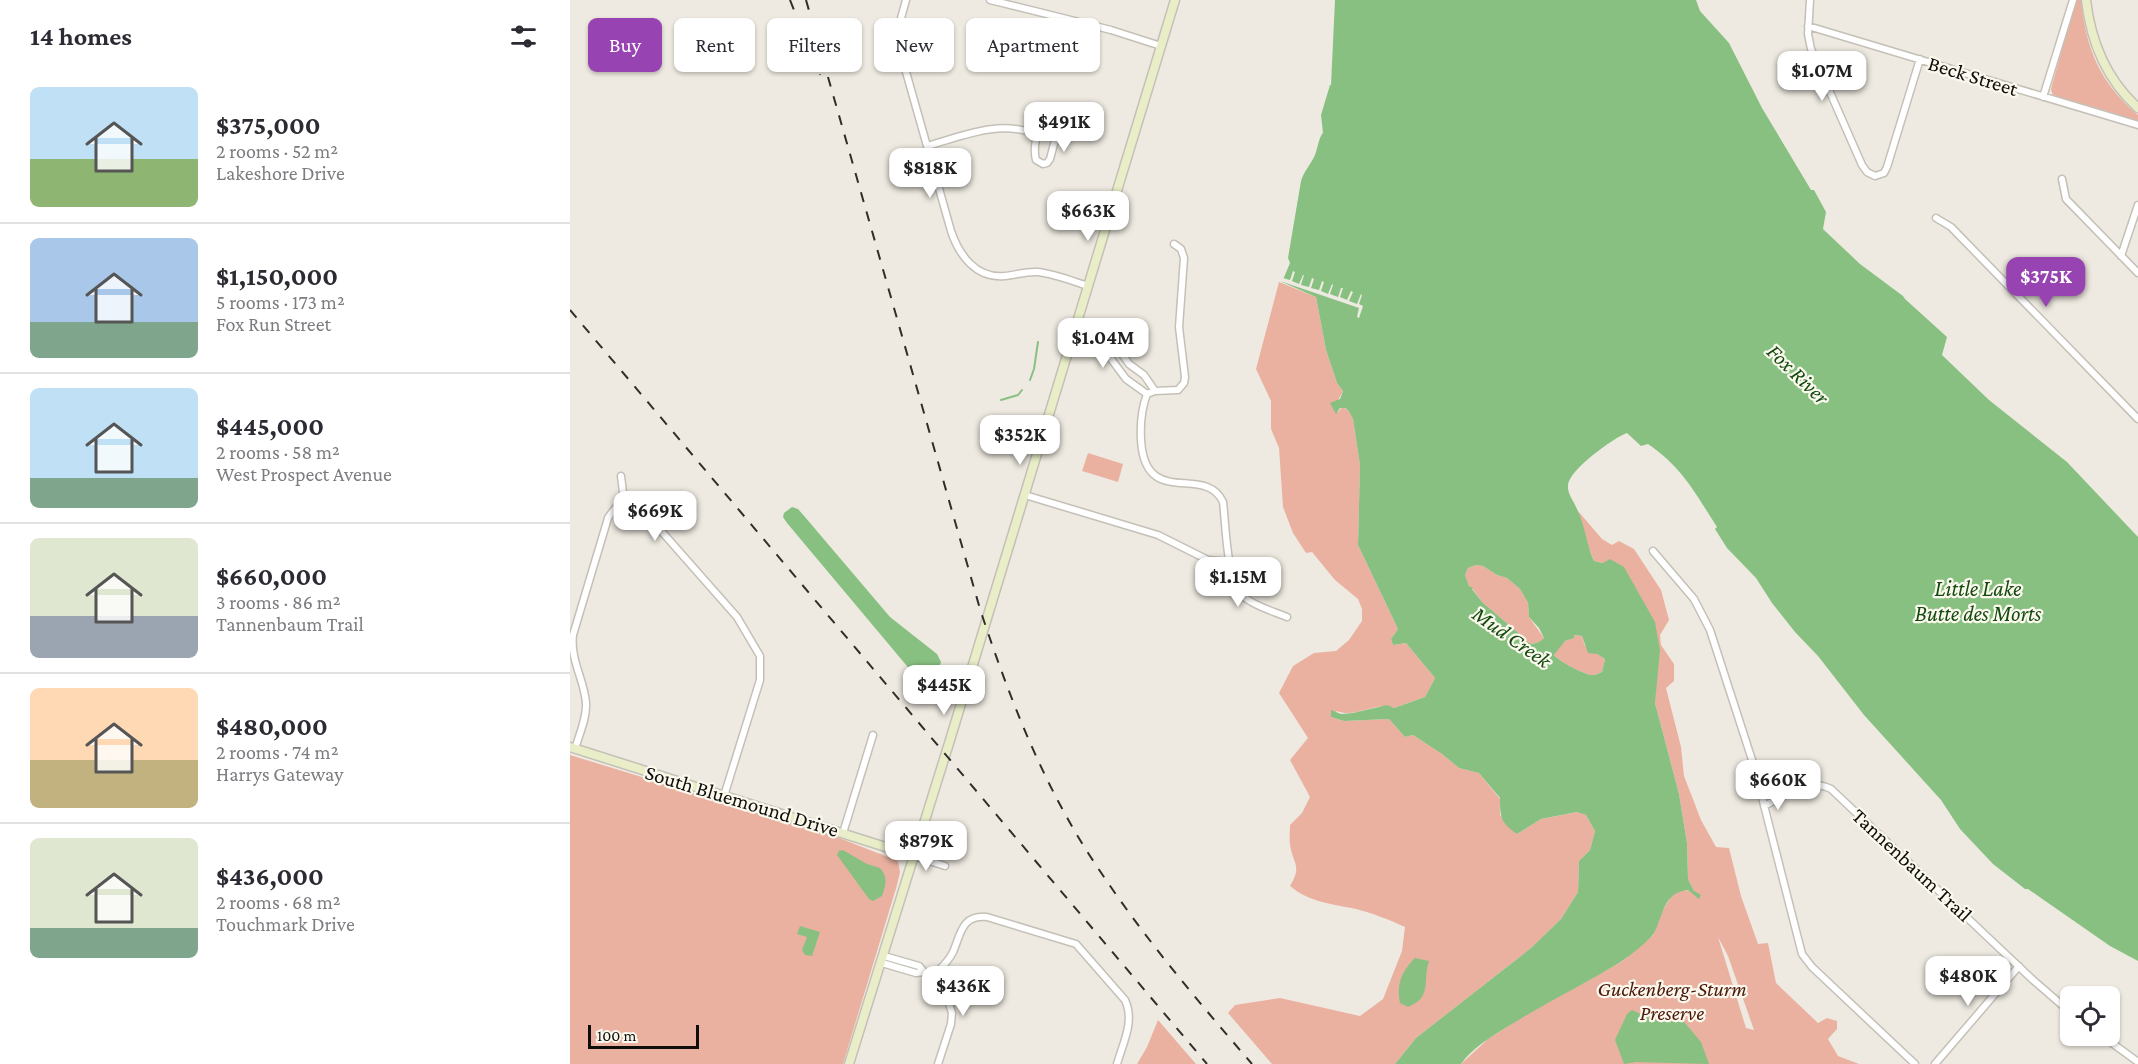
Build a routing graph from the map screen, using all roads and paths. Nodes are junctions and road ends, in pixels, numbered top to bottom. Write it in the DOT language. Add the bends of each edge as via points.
graph roads {
  1 [pos="906,0"];
  2 [pos="990,0"];
  3 [pos="1175,0"];
  4 [pos="1810,0"];
  5 [pos="2073,0"];
  6 [pos="2086,0"];
  7 [pos="1808,26"];
  8 [pos="1161,46"];
  9 [pos="1920,59"];
  10 [pos="2043,97"];
  11 [pos="2138,108"];
  12 [pos="2138,125"];
  13 [pos="1038,134"];
  14 [pos="927,146"];
  15 [pos="2062,179"];
  16 [pos="2137,209"];
  17 [pos="1936,218"];
  18 [pos="1174,244"];
  19 [pos="2121,256"];
  20 [pos="2138,273"];
  21 [pos="1088,286"];
  22 [pos="1076,327"];
  23 [pos="1155,391"];
  24 [pos="1148,394"];
  25 [pos="2138,419"];
  26 [pos="621,476"];
  27 [pos="1025,495"];
  28 [pos="624,501"];
  29 [pos="1653,551"];
  30 [pos="1230,562"];
  31 [pos="1287,617"];
  32 [pos="873,735"];
  33 [pos="572,748"];
  34 [pos="724,796"];
  35 [pos="1764,806"];
  36 [pos="843,833"];
  37 [pos="914,856"];
  38 [pos="945,866"];
  39 [pos="883,959"];
  40 [pos="2019,966"];
  41 [pos="934,975"];
  42 [pos="2060,1003"];
  43 [pos="2116,1046"];
  44 [pos="2138,1062"];
  45 [pos="849,1064"];
  46 [pos="938,1064"];
  47 [pos="1117,1064"];
  48 [pos="1915,1064"];
  49 [pos="1935,1064"];
  1 -- 14 [label="street" via="897,40"];
  2 -- 8 [label="street"];
  3 -- 8 [label="main road"];
  4 -- 7 [label="street"];
  5 -- 10 [label="street"];
  6 -- 11 [label="main road" via="2100,59 2117,86"];
  7 -- 9 [label="street, Beck Street"];
  7 -- 9 [label="street" via="1811,49 1862,165 1871,174 1879,176 1887,167"];
  8 -- 21 [label="main road"];
  9 -- 10 [label="street, Beck Street"];
  10 -- 12 [label="street, Beck Street"];
  13 -- 13 [label="street" via="1035,158 1045,164 1050,159 1057,125 1045,121"];
  13 -- 14 [label="street" via="1000,127"];
  14 -- 21 [label="street" via="956,247 970,264 995,276 1035,272"];
  15 -- 19 [label="street" via="2066,199"];
  16 -- 19 [label="street"];
  17 -- 25 [label="street" via="1951,227"];
  18 -- 23 [label="street" via="1184,258 1179,327 1185,377 1178,390"];
  19 -- 20 [label="street"];
  21 -- 22 [label="main road"];
  22 -- 23 [label="street" via="1087,325 1107,332 1129,364 1144,375"];
  22 -- 24 [label="street" via="1103,348 1126,379"];
  22 -- 27 [label="main road"];
  23 -- 24 [label="street"];
  24 -- 30 [label="street" via="1140,422 1146,465 1161,479 1205,486 1218,494"];
  26 -- 28 [label="street"];
  27 -- 30 [label="street" via="1158,535 1208,560"];
  27 -- 37 [label="main road"];
  28 -- 33 [label="street" via="608,518 573,635 574,664 586,705"];
  28 -- 34 [label="street" via="648,516 737,617 760,656 760,680"];
  29 -- 35 [label="street" via="1706,619"];
  30 -- 31 [label="street" via="1240,593 1252,603"];
  32 -- 36 [label="street"];
  33 -- 34 [label="main road, South Bluemound Drive"];
  34 -- 36 [label="main road, South Bluemound Drive"];
  35 -- 40 [label="street, Tannenbaum Trail" via="1809,784 1831,789"];
  35 -- 48 [label="street" via="1802,954"];
  36 -- 37 [label="main road, South Bluemound Drive"];
  37 -- 38 [label="street"];
  37 -- 39 [label="main road"];
  39 -- 41 [label="street" via="919,966"];
  39 -- 45 [label="main road"];
  40 -- 42 [label="street, Tannenbaum Trail"];
  40 -- 49 [label="street"];
  41 -- 46 [label="street" via="952,1013"];
  41 -- 47 [label="street" via="949,959 965,924 976,917 1076,944 1128,1007 1130,1020"];
  43 -- 44 [label="street"];
}
